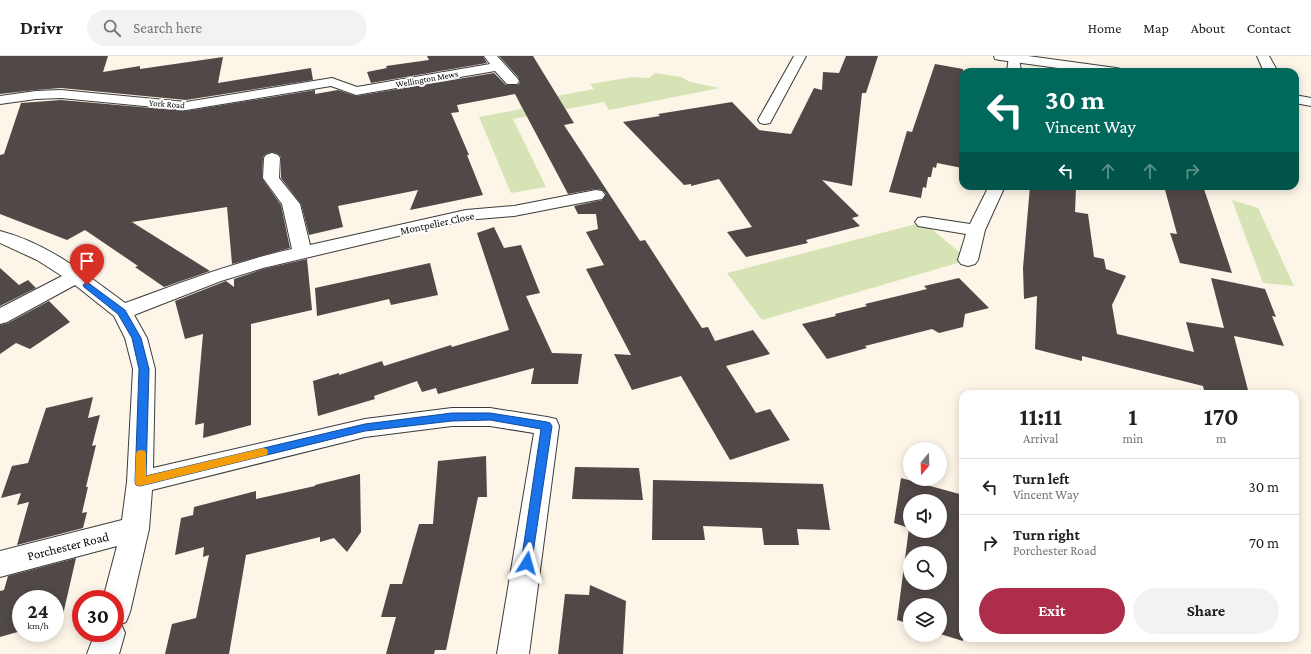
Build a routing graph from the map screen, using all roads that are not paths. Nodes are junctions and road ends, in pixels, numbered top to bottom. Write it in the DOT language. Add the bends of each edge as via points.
graph roads {
  1 [pos="800,56"];
  2 [pos="1000,56"];
  3 [pos="1263,56"];
  4 [pos="1014,58"];
  5 [pos="494,61"];
  6 [pos="1014,68"];
  7 [pos="1087,68"];
  8 [pos="1269,68"];
  9 [pos="512,81"];
  10 [pos="356,91"];
  11 [pos="0,100"];
  12 [pos="1299,100"];
  13 [pos="1311,102"];
  14 [pos="765,120"];
  15 [pos="272,158"];
  16 [pos="995,190"];
  17 [pos="596,195"];
  18 [pos="924,222"];
  19 [pos="976,230"];
  20 [pos="0,238"];
  21 [pos="302,252"];
  22 [pos="968,260"];
  23 [pos="76,276"];
  24 [pos="122,312"];
  25 [pos="0,317"];
  26 [pos="140,482"];
  27 [pos="135,529"];
  28 [pos="0,564"];
  29 [pos="120,590"];
  30 [pos="107,642"];
  31 [pos="103,654"];
  32 [pos="513,654"];
  1 -- 14 [label="street"];
  2 -- 4 [label="street"];
  3 -- 8 [label="street"];
  4 -- 6 [label="street"];
  4 -- 7 [label="street"];
  5 -- 9 [label="street, Wellington Mews"];
  5 -- 10 [label="street, Wellington Mews"];
  10 -- 11 [label="street, York Road" via="332,82 186,106 61,94"];
  12 -- 13 [label="street"];
  15 -- 21 [label="street" via="271,178 291,204"];
  16 -- 19 [label="street"];
  17 -- 21 [label="street, Montpelier Close" via="514,211 466,215"];
  18 -- 19 [label="street"];
  19 -- 22 [label="street"];
  20 -- 23 [label="street" via="44,256"];
  21 -- 24 [label="street, Montpelier Close" via="257,263"];
  23 -- 24 [label="street"];
  23 -- 25 [label="street"];
  24 -- 26 [label="street" via="136,338 144,369"];
  26 -- 27 [label="street"];
  26 -- 32 [label="street" via="365,428 452,417 490,417 547,426"];
  27 -- 28 [label="street, Porchester Road"];
  27 -- 29 [label="street"];
  30 -- 31 [label="street"];
}
